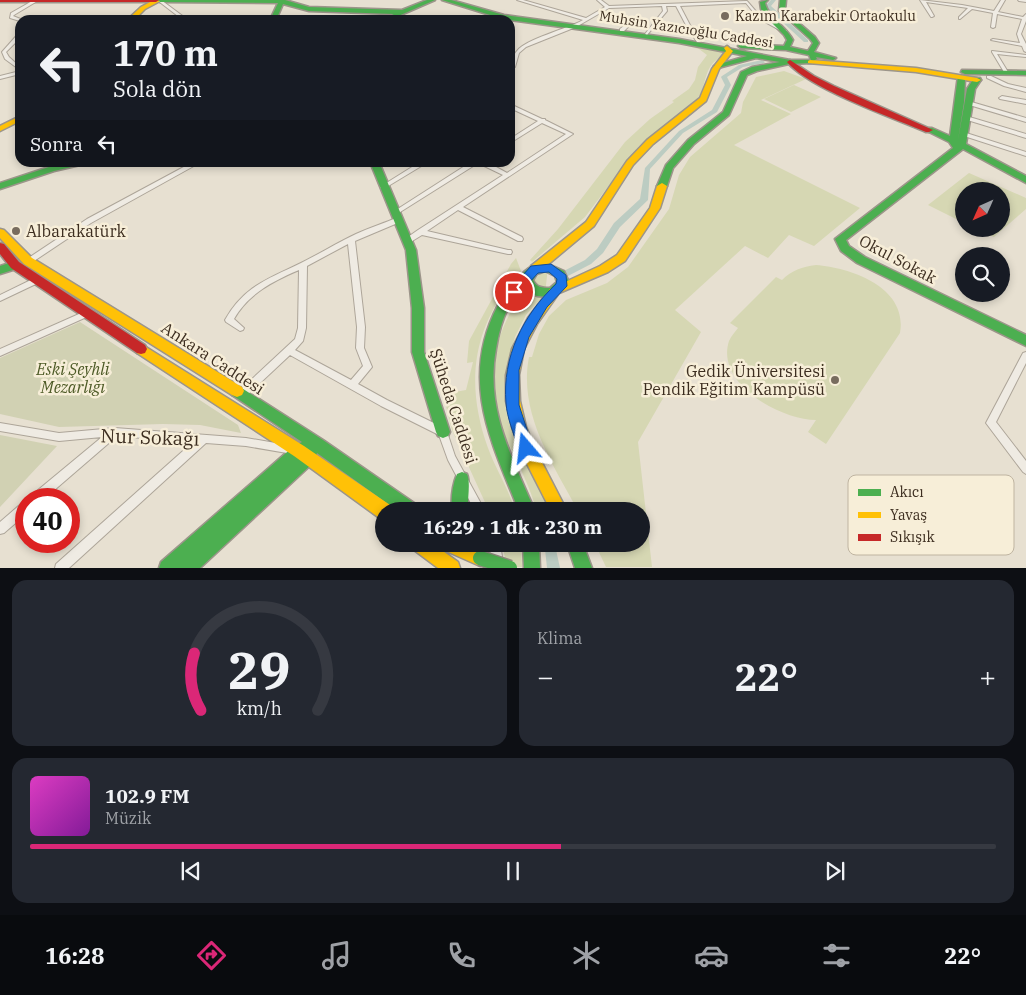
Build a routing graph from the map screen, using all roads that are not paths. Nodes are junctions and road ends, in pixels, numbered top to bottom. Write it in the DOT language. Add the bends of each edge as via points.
graph roads {
  1 [pos="0,0"];
  2 [pos="37,0"];
  3 [pos="158,0"];
  4 [pos="281,0"];
  5 [pos="432,0"];
  6 [pos="445,0"];
  7 [pos="453,0"];
  8 [pos="519,0"];
  9 [pos="532,0"];
  10 [pos="599,0"];
  11 [pos="647,0"];
  12 [pos="662,0"];
  13 [pos="765,0"];
  14 [pos="783,0"];
  15 [pos="974,0"];
  16 [pos="1003,0"];
  17 [pos="1020,0"];
  18 [pos="747,1"];
  19 [pos="923,1"];
  20 [pos="1026,1"];
  21 [pos="527,3"];
  22 [pos="655,3"];
  23 [pos="664,5"];
  24 [pos="678,5"];
  25 [pos="647,6"];
  26 [pos="608,7"];
  27 [pos="970,8"];
  28 [pos="404,12"];
  29 [pos="995,13"];
  30 [pos="135,15"];
  31 [pos="179,15"];
  32 [pos="275,15"];
  33 [pos="396,15"];
  34 [pos="496,15"];
  35 [pos="507,15"];
  36 [pos="932,16"];
  37 [pos="515,17"];
  38 [pos="15,18"];
  39 [pos="515,18"];
  40 [pos="960,18"];
  41 [pos="1025,18"];
  42 [pos="631,22"];
  43 [pos="580,23"];
  44 [pos="993,27"];
  45 [pos="622,30"];
  46 [pos="787,32"];
  47 [pos="648,34"];
  48 [pos="15,40"];
  49 [pos="993,40"];
  50 [pos="699,41"];
  51 [pos="1025,45"];
  52 [pos="727,48"];
  53 [pos="777,49"];
  54 [pos="1026,51"];
  55 [pos="753,52"];
  56 [pos="515,56"];
  57 [pos="1026,56"];
  58 [pos="809,58"];
  59 [pos="784,61"];
  60 [pos="15,65"];
  61 [pos="718,66"];
  62 [pos="15,72"];
  63 [pos="1006,72"];
  64 [pos="1026,73"];
  65 [pos="962,75"];
  66 [pos="1026,77"];
  67 [pos="0,78"];
  68 [pos="982,79"];
  69 [pos="1026,90"];
  70 [pos="1002,98"];
  71 [pos="964,102"];
  72 [pos="1026,102"];
  73 [pos="515,108"];
  74 [pos="518,109"];
  75 [pos="515,111"];
  76 [pos="961,117"];
  77 [pos="543,120"];
  78 [pos="1026,120"];
  79 [pos="15,121"];
  80 [pos="0,129"];
  81 [pos="1026,136"];
  82 [pos="515,138"];
  83 [pos="958,140"];
  84 [pos="1026,154"];
  85 [pos="63,167"];
  86 [pos="189,167"];
  87 [pos="377,167"];
  88 [pos="416,167"];
  89 [pos="469,167"];
  90 [pos="491,167"];
  91 [pos="507,175"];
  92 [pos="1026,180"];
  93 [pos="1026,185"];
  94 [pos="2,186"];
  95 [pos="383,186"];
  96 [pos="458,207"];
  97 [pos="396,216"];
  98 [pos="0,232"];
  99 [pos="420,232"];
  100 [pos="520,239"];
  101 [pos="351,240"];
  102 [pos="407,240"];
  103 [pos="0,247"];
  104 [pos="508,252"];
  105 [pos="28,261"];
  106 [pos="15,265"];
  107 [pos="303,265"];
  108 [pos="0,270"];
  109 [pos="531,272"];
  110 [pos="37,280"];
  111 [pos="556,290"];
  112 [pos="0,298"];
  113 [pos="88,313"];
  114 [pos="240,328"];
  115 [pos="1026,340"];
  116 [pos="289,350"];
  117 [pos="0,353"];
  118 [pos="1026,355"];
  119 [pos="352,385"];
  120 [pos="242,395"];
  121 [pos="259,426"];
  122 [pos="0,427"];
  123 [pos="115,432"];
  124 [pos="442,432"];
  125 [pos="204,439"];
  126 [pos="246,442"];
  127 [pos="314,444"];
  128 [pos="304,454"];
  129 [pos="1026,469"];
  130 [pos="462,478"];
  131 [pos="49,488"];
  132 [pos="398,502"];
  133 [pos="459,502"];
  134 [pos="475,502"];
  135 [pos="524,502"];
  136 [pos="554,502"];
  137 [pos="375,505"];
  138 [pos="15,516"];
  139 [pos="0,529"];
  140 [pos="431,552"];
  141 [pos="472,552"];
  142 [pos="496,552"];
  143 [pos="531,552"];
  144 [pos="578,552"];
  145 [pos="452,567"];
  146 [pos="60,568"];
  147 [pos="167,568"];
  148 [pos="187,568"];
  149 [pos="498,568"];
  150 [pos="510,568"];
  151 [pos="532,568"];
  152 [pos="584,568"];
  1 -- 2 [label="street"];
  2 -- 3 [label="street"];
  2 -- 38 [label="street" via="12,14 11,17"];
  3 -- 4 [label="street"];
  3 -- 30 [label="street"];
  3 -- 31 [label="street"];
  4 -- 28 [label="street" via="309,9"];
  4 -- 32 [label="street"];
  5 -- 28 [label="street"];
  6 -- 34 [label="street, Muhsin Yazıcıoğlu Caddesi"];
  7 -- 35 [label="street, Muhsin Yazıcıoğlu Caddesi"];
  8 -- 21 [label="street"];
  9 -- 21 [label="street"];
  10 -- 26 [label="street"];
  11 -- 22 [label="street"];
  12 -- 22 [label="street"];
  13 -- 46 [label="street" via="763,10"];
  14 -- 58 [label="street" via="782,11 816,43"];
  15 -- 27 [label="street"];
  16 -- 29 [label="street"];
  17 -- 20 [label="street"];
  18 -- 24 [label="street"];
  18 -- 46 [label="street" via="759,17"];
  19 -- 27 [label="street"];
  19 -- 36 [label="street"];
  21 -- 43 [label="street"];
  22 -- 25 [label="street"];
  23 -- 24 [label="street"];
  23 -- 25 [label="street"];
  23 -- 47 [label="street" via="665,12"];
  24 -- 50 [label="street"];
  25 -- 26 [label="street"];
  26 -- 43 [label="street"];
  27 -- 29 [label="street"];
  27 -- 40 [label="street"];
  28 -- 33 [label="street"];
  29 -- 41 [label="street"];
  29 -- 44 [label="street"];
  37 -- 43 [label="street, Muhsin Yazıcıoğlu Caddesi"];
  39 -- 43 [label="street, Muhsin Yazıcıoğlu Caddesi"];
  41 -- 51 [label="street" via="1019,34"];
  42 -- 45 [label="street"];
  43 -- 45 [label="street, Muhsin Yazıcıoğlu Caddesi"];
  43 -- 52 [label="street, Muhsin Yazıcıoğlu Caddesi"];
  43 -- 56 [label="street" via="524,46"];
  45 -- 47 [label="street, Muhsin Yazıcıoğlu Caddesi"];
  46 -- 53 [label="street" via="790,40"];
  47 -- 50 [label="street, Muhsin Yazıcıoğlu Caddesi"];
  48 -- 60 [label="street" via="4,52"];
  49 -- 51 [label="street"];
  50 -- 53 [label="street, Muhsin Yazıcıoğlu Caddesi"];
  51 -- 54 [label="street"];
  52 -- 55 [label="street, Muhsin Yazıcıoğlu Caddesi"];
  52 -- 61 [label="street" via="730,51"];
  53 -- 55 [label="street"];
  53 -- 58 [label="street, Muhsin Yazıcıoğlu Caddesi"];
  53 -- 59 [label="street"];
  55 -- 59 [label="street, Muhsin Yazıcıoğlu Caddesi"];
  55 -- 61 [label="street"];
  57 -- 63 [label="street" via="994,52"];
  58 -- 59 [label="street, Muhsin Yazıcıoğlu Caddesi"];
  58 -- 65 [label="street, Muhsin Yazıcıoğlu Caddesi"];
  59 -- 83 [label="street" via="811,78"];
  59 -- 111 [label="street" via="744,74 726,113 690,142 669,167 655,208 621,258"];
  61 -- 109 [label="street" via="704,99 650,142 630,163 590,224"];
  62 -- 67 [label="street"];
  63 -- 64 [label="street, Muhsin Yazıcıoğlu Caddesi"];
  63 -- 65 [label="street, Muhsin Yazıcıoğlu Caddesi"];
  65 -- 68 [label="street"];
  65 -- 71 [label="street"];
  66 -- 68 [label="street"];
  68 -- 69 [label="street"];
  68 -- 71 [label="street"];
  70 -- 72 [label="street"];
  71 -- 76 [label="street"];
  71 -- 78 [label="street"];
  73 -- 74 [label="street"];
  74 -- 75 [label="street"];
  74 -- 77 [label="street"];
  76 -- 81 [label="street"];
  76 -- 83 [label="street"];
  77 -- 82 [label="street"];
  77 -- 91 [label="street" via="570,134"];
  79 -- 80 [label="street"];
  83 -- 84 [label="street"];
  83 -- 92 [label="street"];
  83 -- 93 [label="street"];
  83 -- 115 [label="street, Okul Sokak" via="840,238 841,244 861,260"];
  85 -- 94 [label="street"];
  86 -- 105 [label="street" via="89,221"];
  87 -- 95 [label="street, Şüheda Caddesi"];
  88 -- 95 [label="street"];
  89 -- 97 [label="street"];
  90 -- 91 [label="street"];
  91 -- 96 [label="street"];
  95 -- 97 [label="street, Şüheda Caddesi"];
  96 -- 99 [label="street"];
  96 -- 100 [label="street"];
  97 -- 101 [label="street"];
  97 -- 102 [label="street, Şüheda Caddesi"];
  98 -- 105 [label="street, Ankara Caddesi"];
  99 -- 102 [label="street"];
  99 -- 104 [label="street"];
  101 -- 107 [label="street"];
  101 -- 119 [label="street" via="361,327 360,348 368,367"];
  102 -- 124 [label="street, Şüheda Caddesi" via="418,308 418,352"];
  103 -- 106 [label="street, Ankara Caddesi"];
  105 -- 106 [label="street"];
  105 -- 120 [label="street, Ankara Caddesi"];
  106 -- 108 [label="street"];
  106 -- 110 [label="street, Ankara Caddesi"];
  107 -- 114 [label="street" via="264,283 243,298 230,320"];
  107 -- 116 [label="street" via="302,328 299,341"];
  109 -- 111 [label="street" via="528,284 531,288 542,293"];
  109 -- 111 [label="street" via="546,267 560,274 563,282"];
  109 -- 135 [label="street" via="505,303 486,358 490,417"];
  110 -- 112 [label="street"];
  110 -- 113 [label="street, Ankara Caddesi"];
  111 -- 136 [label="street" via="523,336 513,370 512,405 526,448"];
  113 -- 117 [label="street"];
  113 -- 121 [label="street, Ankara Caddesi"];
  116 -- 119 [label="street"];
  116 -- 120 [label="street"];
  118 -- 129 [label="street" via="991,423"];
  119 -- 124 [label="street"];
  120 -- 127 [label="street, Ankara Caddesi"];
  121 -- 126 [label="street" via="258,436"];
  121 -- 128 [label="street, Ankara Caddesi"];
  122 -- 123 [label="street, Nur Sokağı" via="59,437"];
  123 -- 125 [label="street, Nur Sokağı"];
  123 -- 131 [label="street"];
  124 -- 130 [label="street, Şüheda Caddesi"];
  125 -- 126 [label="street, Nur Sokağı"];
  125 -- 146 [label="street"];
  126 -- 128 [label="street, Nur Sokağı"];
  127 -- 128 [label="street"];
  127 -- 132 [label="street, Ankara Caddesi"];
  128 -- 137 [label="street, Ankara Caddesi"];
  128 -- 147 [label="street"];
  128 -- 148 [label="street"];
  130 -- 133 [label="street"];
  130 -- 134 [label="street, Şüheda Caddesi"];
  138 -- 139 [label="street"];
  140 -- 145 [label="street"];
  141 -- 150 [label="street, bridge"];
  142 -- 149 [label="street"];
  143 -- 151 [label="street"];
  144 -- 152 [label="street"];
}
